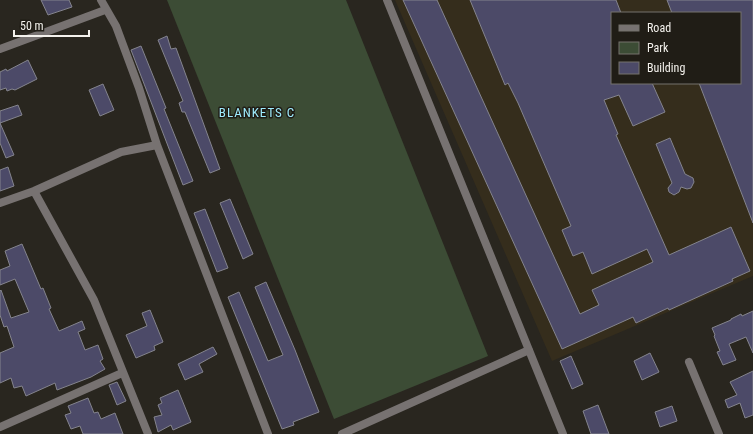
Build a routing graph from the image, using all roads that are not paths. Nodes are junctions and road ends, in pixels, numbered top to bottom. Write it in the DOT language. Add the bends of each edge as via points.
graph roads {
  1 [pos="101,0"];
  2 [pos="387,0"];
  3 [pos="105,10"];
  4 [pos="0,49"];
  5 [pos="157,145"];
  6 [pos="34,191"];
  7 [pos="0,203"];
  8 [pos="529,350"];
  9 [pos="689,362"];
  10 [pos="122,373"];
  11 [pos="0,427"];
  12 [pos="148,434"];
  13 [pos="268,434"];
  14 [pos="342,434"];
  15 [pos="563,434"];
  16 [pos="719,434"];
  1 -- 3 [label="street"];
  2 -- 8 [label="street"];
  3 -- 4 [label="street"];
  3 -- 5 [label="street" via="116,26"];
  5 -- 6 [label="street" via="121,152"];
  5 -- 13 [label="street"];
  6 -- 7 [label="street"];
  6 -- 10 [label="street" via="94,300"];
  8 -- 14 [label="street"];
  8 -- 15 [label="street"];
  9 -- 16 [label="street"];
  10 -- 11 [label="street"];
  10 -- 12 [label="street"];
}
